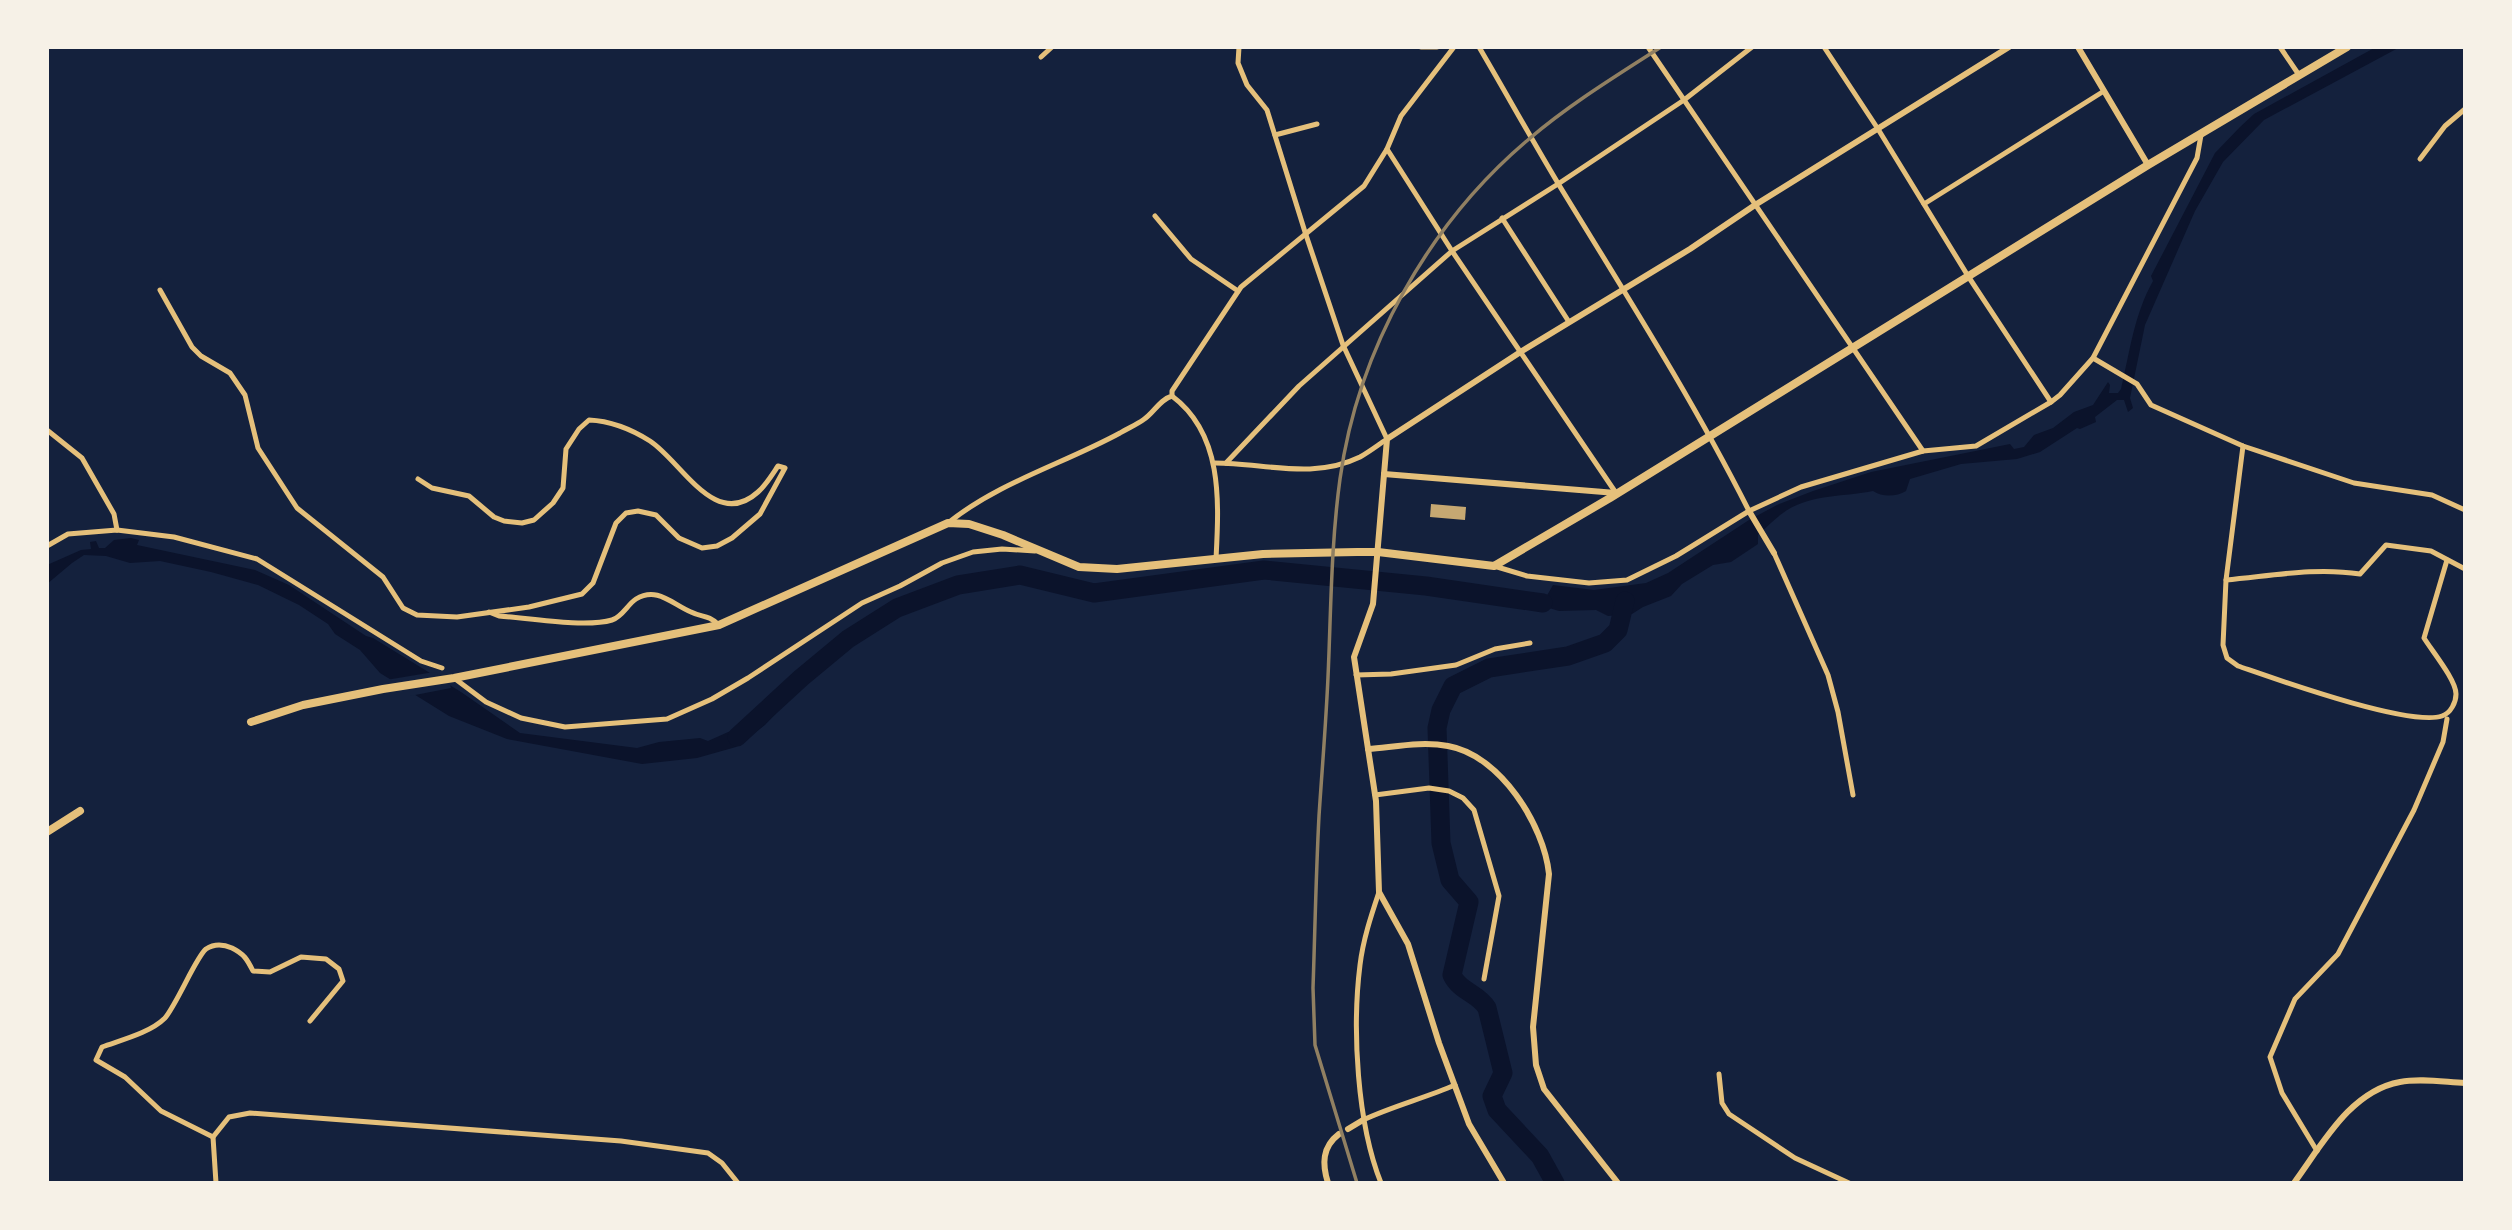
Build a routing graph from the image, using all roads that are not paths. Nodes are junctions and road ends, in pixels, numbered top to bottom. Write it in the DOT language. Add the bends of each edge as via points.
graph roads {
  1 [pos="1052,47"];
  2 [pos="1239,47"];
  3 [pos="1421,47"];
  4 [pos="1437,47"];
  5 [pos="1454,47"];
  6 [pos="1479,47"];
  7 [pos="1647,47"];
  8 [pos="1752,47"];
  9 [pos="1824,47"];
  10 [pos="2009,47"];
  11 [pos="2078,47"];
  12 [pos="2280,47"];
  13 [pos="2347,47"];
  14 [pos="1041,57"];
  15 [pos="2298,75"];
  16 [pos="2104,90"];
  17 [pos="1684,100"];
  18 [pos="2465,109"];
  19 [pos="1317,124"];
  20 [pos="1878,129"];
  21 [pos="2202,133"];
  22 [pos="1275,135"];
  23 [pos="1387,149"];
  24 [pos="2420,159"];
  25 [pos="2148,165"];
  26 [pos="1558,184"];
  27 [pos="1924,204"];
  28 [pos="1755,205"];
  29 [pos="1155,216"];
  30 [pos="1502,218"];
  31 [pos="1304,233"];
  32 [pos="1452,251"];
  33 [pos="1968,276"];
  34 [pos="1623,288"];
  35 [pos="160,290"];
  36 [pos="1238,291"];
  37 [pos="1569,322"];
  38 [pos="1343,345"];
  39 [pos="1853,347"];
  40 [pos="1522,351"];
  41 [pos="2093,358"];
  42 [pos="1172,396"];
  43 [pos="2051,402"];
  44 [pos="47,430"];
  45 [pos="1710,434"];
  46 [pos="1387,439"];
  47 [pos="2243,446"];
  48 [pos="1923,451"];
  49 [pos="1215,463"];
  50 [pos="1226,463"];
  51 [pos="1384,474"];
  52 [pos="418,480"];
  53 [pos="1616,493"];
  54 [pos="2465,510"];
  55 [pos="1749,511"];
  56 [pos="948,523"];
  57 [pos="117,530"];
  58 [pos="47,546"];
  59 [pos="1043,552"];
  60 [pos="1377,552"];
  61 [pos="1774,553"];
  62 [pos="1216,559"];
  63 [pos="2447,560"];
  64 [pos="1494,566"];
  65 [pos="2465,569"];
  66 [pos="2226,580"];
  67 [pos="489,611"];
  68 [pos="719,625"];
  69 [pos="1530,643"];
  70 [pos="442,668"];
  71 [pos="1356,675"];
  72 [pos="454,678"];
  73 [pos="2446,719"];
  74 [pos="251,722"];
  75 [pos="1368,749"];
  76 [pos="1853,794"];
  77 [pos="1374,795"];
  78 [pos="80,811"];
  79 [pos="47,832"];
  80 [pos="1379,892"];
  81 [pos="1484,979"];
  82 [pos="310,1021"];
  83 [pos="1719,1074"];
  84 [pos="2465,1083"];
  85 [pos="1455,1085"];
  86 [pos="1363,1120"];
  87 [pos="1348,1129"];
  88 [pos="1339,1134"];
  89 [pos="213,1137"];
  90 [pos="2317,1151"];
  91 [pos="216,1183"];
  92 [pos="738,1183"];
  93 [pos="1328,1183"];
  94 [pos="1381,1183"];
  95 [pos="1504,1183"];
  96 [pos="1618,1183"];
  97 [pos="1849,1183"];
  98 [pos="2294,1183"];
  1 -- 14 [label="street"];
  2 -- 22 [label="street" via="1238,63 1247,85 1267,110"];
  3 -- 4 [label="street"];
  5 -- 23 [label="street" via="1401,116"];
  6 -- 26 [label="street"];
  7 -- 17 [label="street"];
  8 -- 17 [label="street"];
  9 -- 20 [label="street"];
  10 -- 20 [label="street"];
  11 -- 16 [label="street"];
  12 -- 15 [label="street"];
  13 -- 15 [label="main road"];
  15 -- 21 [label="main road"];
  16 -- 25 [label="street"];
  16 -- 27 [label="street"];
  17 -- 26 [label="street"];
  17 -- 28 [label="street"];
  18 -- 24 [label="street"];
  19 -- 22 [label="street"];
  20 -- 27 [label="street"];
  20 -- 28 [label="street"];
  21 -- 25 [label="main road"];
  21 -- 41 [label="street" via="2197,158"];
  22 -- 31 [label="street"];
  23 -- 31 [label="street" via="1364,186"];
  23 -- 32 [label="street"];
  25 -- 33 [label="main road"];
  26 -- 30 [label="street"];
  26 -- 34 [label="street"];
  27 -- 33 [label="street"];
  28 -- 34 [label="street"];
  28 -- 39 [label="street"];
  29 -- 36 [label="street" via="1191,259"];
  30 -- 32 [label="street"];
  30 -- 37 [label="street"];
  31 -- 36 [label="street"];
  31 -- 38 [label="street"];
  32 -- 38 [label="street"];
  32 -- 40 [label="street"];
  33 -- 39 [label="main road"];
  33 -- 43 [label="street"];
  34 -- 37 [label="street"];
  34 -- 45 [label="street"];
  35 -- 67 [label="street" via="192,347 230,373 246,394 258,448 297,508 383,577 403,608 417,615 457,617"];
  36 -- 42 [label="street"];
  37 -- 40 [label="street"];
  38 -- 46 [label="street"];
  38 -- 50 [label="street"];
  39 -- 45 [label="main road"];
  39 -- 48 [label="street"];
  40 -- 46 [label="street"];
  40 -- 53 [label="street"];
  41 -- 43 [label="street"];
  41 -- 47 [label="street" via="2137,384 2151,405"];
  42 -- 49 [label="street" via="1207,439"];
  42 -- 56 [label="street" via="1146,419 1003,487"];
  43 -- 48 [label="street" via="1976,446"];
  44 -- 57 [label="street" via="82,458 114,514"];
  45 -- 53 [label="main road"];
  45 -- 55 [label="street"];
  46 -- 50 [label="street" via="1361,456 1317,469"];
  46 -- 51 [label="street"];
  47 -- 54 [label="street" via="2354,483 2432,495"];
  47 -- 66 [label="street"];
  48 -- 55 [label="street" via="1801,487"];
  49 -- 50 [label="street"];
  49 -- 62 [label="street"];
  51 -- 53 [label="street"];
  51 -- 60 [label="street"];
  52 -- 67 [label="street" via="469,496 504,521 534,520 563,488 566,449 590,420 610,421 651,442 712,500 729,505 749,499 761,491 778,466 785,468 760,514 717,546 702,548 679,538 656,515 626,513 616,523 593,583 582,594"];
  53 -- 64 [label="main road"];
  55 -- 61 [label="street"];
  55 -- 64 [label="street" via="1627,580 1589,583 1527,576"];
  56 -- 59 [label="main road" via="969,524"];
  56 -- 68 [label="main road"];
  57 -- 58 [label="street" via="68,534"];
  57 -- 70 [label="street" via="174,537 257,559 421,661"];
  59 -- 62 [label="main road" via="1079,567"];
  59 -- 72 [label="street" via="973,552 942,563 863,603 712,699 667,719 565,727 521,718 486,702"];
  60 -- 62 [label="main road"];
  60 -- 64 [label="main road"];
  60 -- 71 [label="street" via="1373,604 1354,657"];
  61 -- 76 [label="street" via="1828,675"];
  63 -- 65 [label="street"];
  63 -- 66 [label="street" via="2431,551 2386,545 2360,574 2313,570"];
  63 -- 66 [label="street" via="2424,638 2454,683 2454,705 2440,716 2381,710 2238,666 2227,658 2223,645"];
  67 -- 68 [label="street" via="499,616 614,620 636,599 650,594 709,616"];
  68 -- 72 [label="main road"];
  69 -- 71 [label="street" via="1495,649 1456,664"];
  71 -- 75 [label="street"];
  72 -- 74 [label="main road" via="303,705"];
  73 -- 90 [label="street" via="2443,742 2414,810 2339,954 2295,999 2270,1057 2282,1093"];
  75 -- 77 [label="street"];
  75 -- 96 [label="street" via="1432,744 1463,749 1510,787 1538,832 1549,874 1533,1027 1536,1065 1544,1088"];
  77 -- 80 [label="street"];
  77 -- 81 [label="street" via="1429,788 1464,798 1474,810 1499,896"];
  78 -- 79 [label="main road"];
  80 -- 85 [label="street" via="1408,944"];
  80 -- 86 [label="street" via="1360,964 1357,1004"];
  82 -- 89 [label="street" via="343,981 339,969 326,960 301,957 270,972 253,971 246,956 223,944 204,950 163,1020 102,1047 96,1060 125,1077 161,1111"];
  83 -- 97 [label="street" via="1722,1102 1729,1114 1795,1158"];
  84 -- 90 [label="street" via="2402,1082 2378,1088 2344,1116"];
  85 -- 86 [label="street"];
  85 -- 95 [label="street" via="1469,1124"];
  86 -- 87 [label="street"];
  86 -- 94 [label="street"];
  88 -- 93 [label="street" via="1327,1147 1323,1164"];
  89 -- 91 [label="street"];
  89 -- 92 [label="street" via="229,1117 250,1112 621,1141 708,1153"];
  90 -- 98 [label="street"];
}
